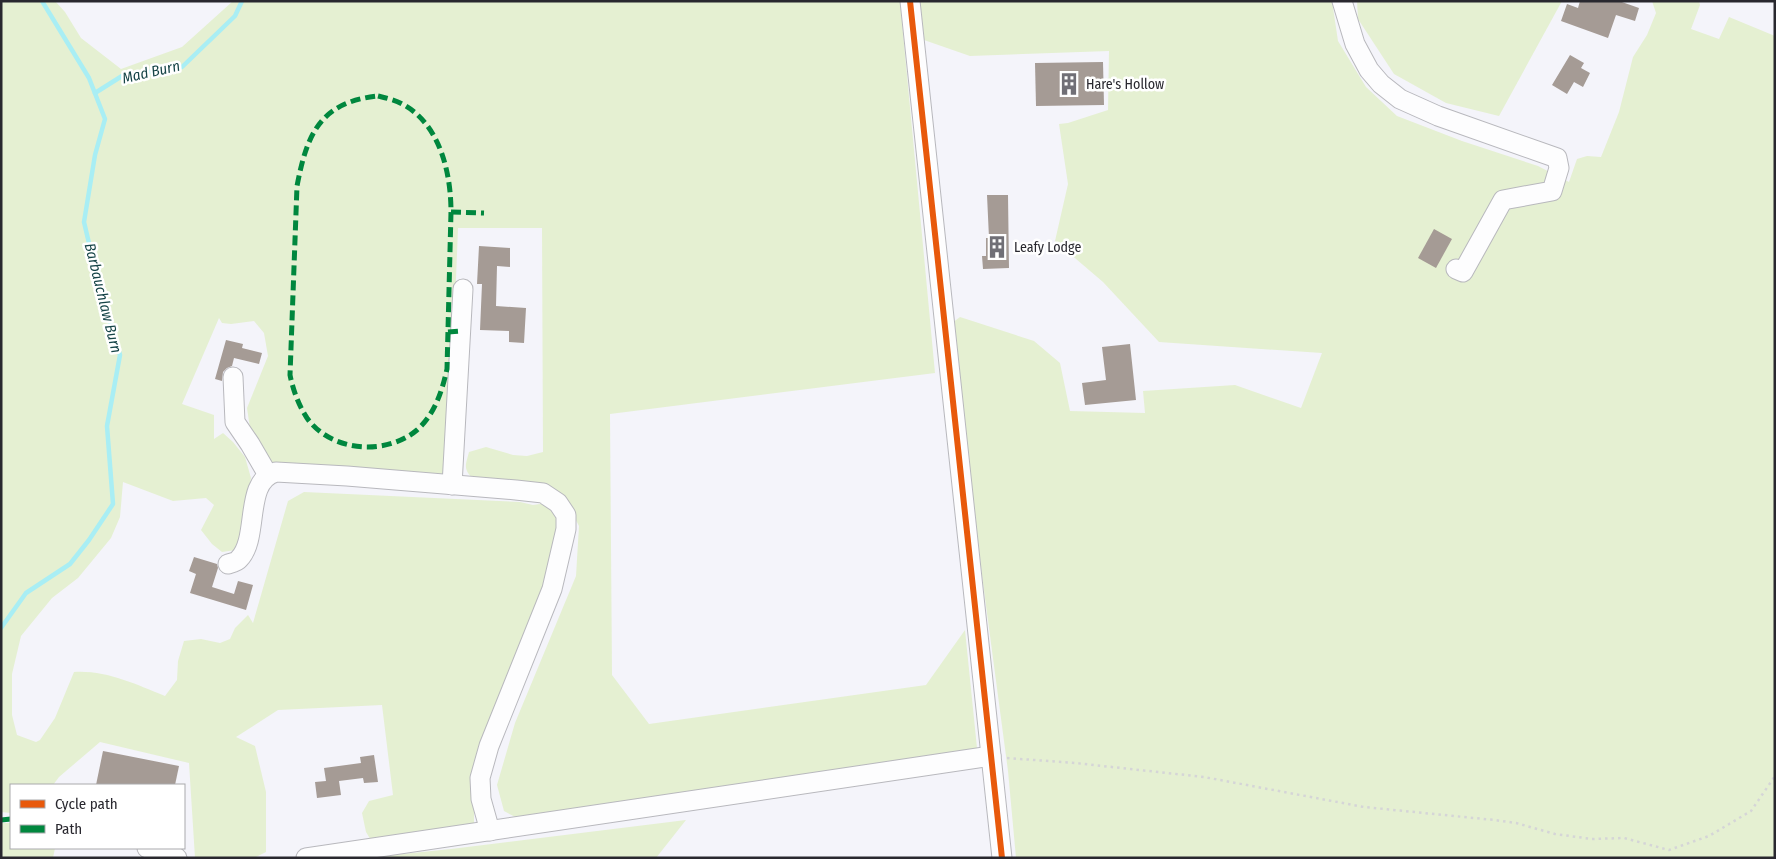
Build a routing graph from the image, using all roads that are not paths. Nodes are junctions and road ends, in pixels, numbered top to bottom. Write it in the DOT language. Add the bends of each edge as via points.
graph roads {
  1 [pos="910,1"];
  2 [pos="1342,1"];
  3 [pos="1456,269"];
  4 [pos="463,290"];
  5 [pos="233,377"];
  6 [pos="268,475"];
  7 [pos="452,485"];
  8 [pos="228,564"];
  9 [pos="991,756"];
  10 [pos="490,831"];
  11 [pos="154,849"];
  12 [pos="177,858"];
  13 [pos="306,858"];
  14 [pos="1002,858"];
  1 -- 9 [label="street"];
  2 -- 3 [label="street" via="1355,44 1369,70 1400,100 1557,158 1559,168 1552,191 1503,200 1463,272"];
  4 -- 7 [label="street"];
  5 -- 6 [label="street" via="235,422"];
  6 -- 7 [label="street" via="276,472"];
  6 -- 8 [label="street" via="259,484 246,547 238,560"];
  7 -- 10 [label="street" via="544,493 558,502 566,515 561,556 552,589 489,746 480,778 481,799"];
  9 -- 10 [label="street"];
  9 -- 14 [label="street"];
  10 -- 13 [label="street"];
  11 -- 12 [label="street" via="168,851"];
}
